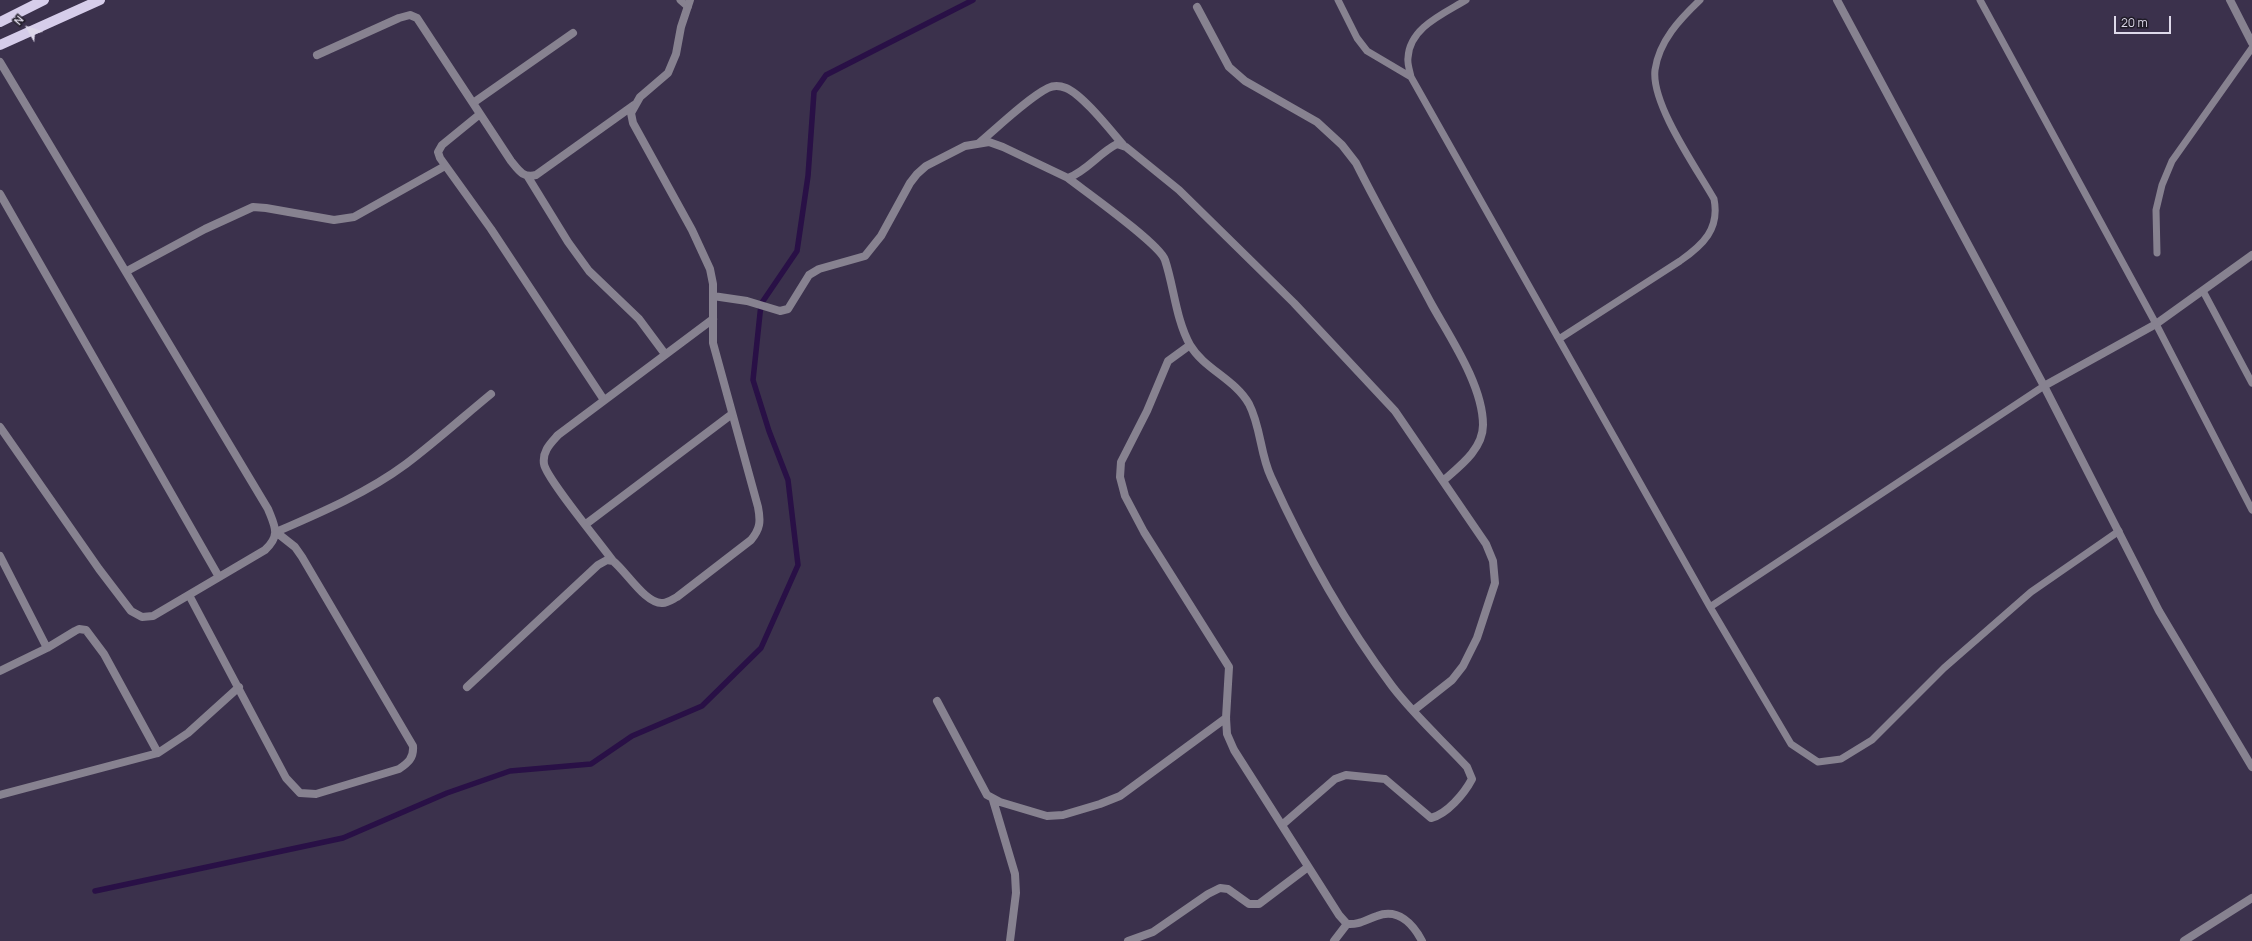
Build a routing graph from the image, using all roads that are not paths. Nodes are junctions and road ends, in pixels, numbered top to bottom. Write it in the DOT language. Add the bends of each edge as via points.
graph roads {
  1 [pos="44,0"];
  2 [pos="100,0"];
  3 [pos="680,0"];
  4 [pos="1338,0"];
  5 [pos="1466,0"];
  6 [pos="1700,0"];
  7 [pos="1837,0"];
  8 [pos="1980,0"];
  9 [pos="2230,0"];
  10 [pos="689,4"];
  11 [pos="1196,8"];
  12 [pos="0,22"];
  13 [pos="573,32"];
  14 [pos="2252,43"];
  15 [pos="0,45"];
  16 [pos="2252,48"];
  17 [pos="317,55"];
  18 [pos="0,62"];
  19 [pos="1411,77"];
  20 [pos="473,103"];
  21 [pos="634,105"];
  22 [pos="480,114"];
  23 [pos="979,142"];
  24 [pos="1126,148"];
  25 [pos="445,166"];
  26 [pos="528,177"];
  27 [pos="1068,178"];
  28 [pos="0,194"];
  29 [pos="2157,253"];
  30 [pos="2252,255"];
  31 [pos="127,271"];
  32 [pos="2203,291"];
  33 [pos="713,296"];
  34 [pos="713,319"];
  35 [pos="2156,324"];
  36 [pos="1559,339"];
  37 [pos="1190,345"];
  38 [pos="665,354"];
  39 [pos="2252,383"];
  40 [pos="2044,386"];
  41 [pos="491,394"];
  42 [pos="604,400"];
  43 [pos="732,414"];
  44 [pos="0,427"];
  45 [pos="1444,480"];
  46 [pos="2252,510"];
  47 [pos="586,524"];
  48 [pos="2118,531"];
  49 [pos="276,532"];
  50 [pos="0,556"];
  51 [pos="613,561"];
  52 [pos="219,577"];
  53 [pos="189,595"];
  54 [pos="1710,607"];
  55 [pos="47,648"];
  56 [pos="0,671"];
  57 [pos="239,687"];
  58 [pos="467,687"];
  59 [pos="937,701"];
  60 [pos="1414,710"];
  61 [pos="1226,718"];
  62 [pos="158,753"];
  63 [pos="2252,767"];
  64 [pos="0,795"];
  65 [pos="993,800"];
  66 [pos="1282,825"];
  67 [pos="1308,867"];
  68 [pos="2252,898"];
  69 [pos="1347,924"];
  70 [pos="1010,941"];
  71 [pos="1128,941"];
  72 [pos="1334,941"];
  73 [pos="1422,941"];
  74 [pos="2184,941"];
  1 -- 12 [label="main road"];
  2 -- 15 [label="main road"];
  3 -- 10 [label="lane"];
  4 -- 19 [label="lane" via="1357,38 1367,50"];
  5 -- 19 [label="lane" via="1430,22 1412,39 1408,59"];
  6 -- 36 [label="lane" via="1679,20 1661,47 1655,71 1665,113 1714,199 1717,213 1710,234 1697,249 1680,261"];
  7 -- 40 [label="street"];
  8 -- 35 [label="lane"];
  9 -- 14 [label="street"];
  10 -- 21 [label="street" via="676,54 668,73"];
  11 -- 45 [label="street" via="1229,67 1252,85 1317,122 1342,145 1356,163 1466,367 1480,404 1483,426 1479,443 1469,458"];
  13 -- 20 [label="street"];
  16 -- 29 [label="lane" via="2172,161 2162,185 2156,210"];
  17 -- 20 [label="street" via="410,15 423,24"];
  18 -- 31 [label="street"];
  19 -- 36 [label="lane"];
  20 -- 22 [label="street"];
  21 -- 26 [label="street" via="536,175"];
  21 -- 33 [label="street" via="631,113 632,123 692,230 710,269"];
  22 -- 25 [label="street" via="442,145 438,152"];
  22 -- 26 [label="street" via="520,173"];
  23 -- 24 [label="street" via="1049,87 1058,86 1067,88 1086,104"];
  23 -- 27 [label="street" via="989,142 1003,147"];
  23 -- 33 [label="street" via="965,146 926,166 910,183 881,236 865,256 819,269 809,275 788,309 780,311 747,301"];
  24 -- 27 [label="street" via="1117,144 1107,149"];
  24 -- 45 [label="street" via="1179,190 1294,303 1395,411"];
  25 -- 31 [label="street" via="354,217 334,220 253,208 205,228"];
  25 -- 42 [label="street" via="496,236"];
  26 -- 38 [label="street" via="589,271 639,319"];
  27 -- 37 [label="street" via="1157,248 1165,258"];
  28 -- 52 [label="street"];
  30 -- 32 [label="street"];
  31 -- 49 [label="street" via="268,509"];
  32 -- 35 [label="street"];
  32 -- 39 [label="lane"];
  33 -- 34 [label="street"];
  34 -- 38 [label="street"];
  34 -- 43 [label="street" via="713,343"];
  35 -- 40 [label="street"];
  35 -- 46 [label="lane"];
  36 -- 54 [label="lane"];
  37 -- 60 [label="street" via="1237,389 1248,403 1257,422 1264,460 1319,573 1393,687"];
  37 -- 61 [label="street" via="1168,361 1147,412 1121,462 1120,477 1125,496 1144,532 1229,667"];
  38 -- 42 [label="street"];
  40 -- 48 [label="street"];
  40 -- 54 [label="lane"];
  41 -- 49 [label="street" via="406,464 376,484 329,509"];
  42 -- 47 [label="street" via="558,435 547,447 544,456 544,465 554,482"];
  43 -- 47 [label="street"];
  43 -- 51 [label="street" via="758,507 761,521 758,532 751,540 664,604 648,599"];
  44 -- 53 [label="street" via="99,569 132,611 142,617 153,616"];
  45 -- 60 [label="street" via="1486,544 1493,561 1495,583 1477,638 1463,666 1452,680"];
  47 -- 51 [label="street"];
  48 -- 54 [label="lane" via="2031,592 1944,668 1872,740 1841,758 1818,762 1791,744"];
  48 -- 63 [label="street" via="2159,611"];
  49 -- 52 [label="street" via="274,542 265,550"];
  49 -- 57 [label="street" via="296,547 413,746 414,754 408,763 399,769 316,794 300,793 286,778"];
  50 -- 55 [label="street"];
  51 -- 58 [label="street" via="607,560 598,564"];
  52 -- 53 [label="street"];
  53 -- 57 [label="street"];
  55 -- 56 [label="street"];
  55 -- 62 [label="street" via="74,631 86,630 104,654"];
  57 -- 62 [label="street" via="188,733"];
  59 -- 65 [label="street" via="983,790"];
  60 -- 66 [label="street" via="1467,767 1472,779 1467,789 1439,816 1431,818 1385,779 1346,775 1335,779"];
  61 -- 65 [label="street" via="1120,796 1100,804 1062,815 1048,816"];
  61 -- 66 [label="street" via="1227,734 1234,750"];
  62 -- 64 [label="street"];
  65 -- 70 [label="street" via="1015,874 1016,893"];
  66 -- 67 [label="street"];
  67 -- 69 [label="street"];
  67 -- 71 [label="street" via="1259,904 1249,904 1228,889 1220,888 1153,932"];
  68 -- 74 [label="street"];
  69 -- 72 [label="street"];
  69 -- 73 [label="street" via="1357,925 1378,915 1399,916 1410,922"];
}
